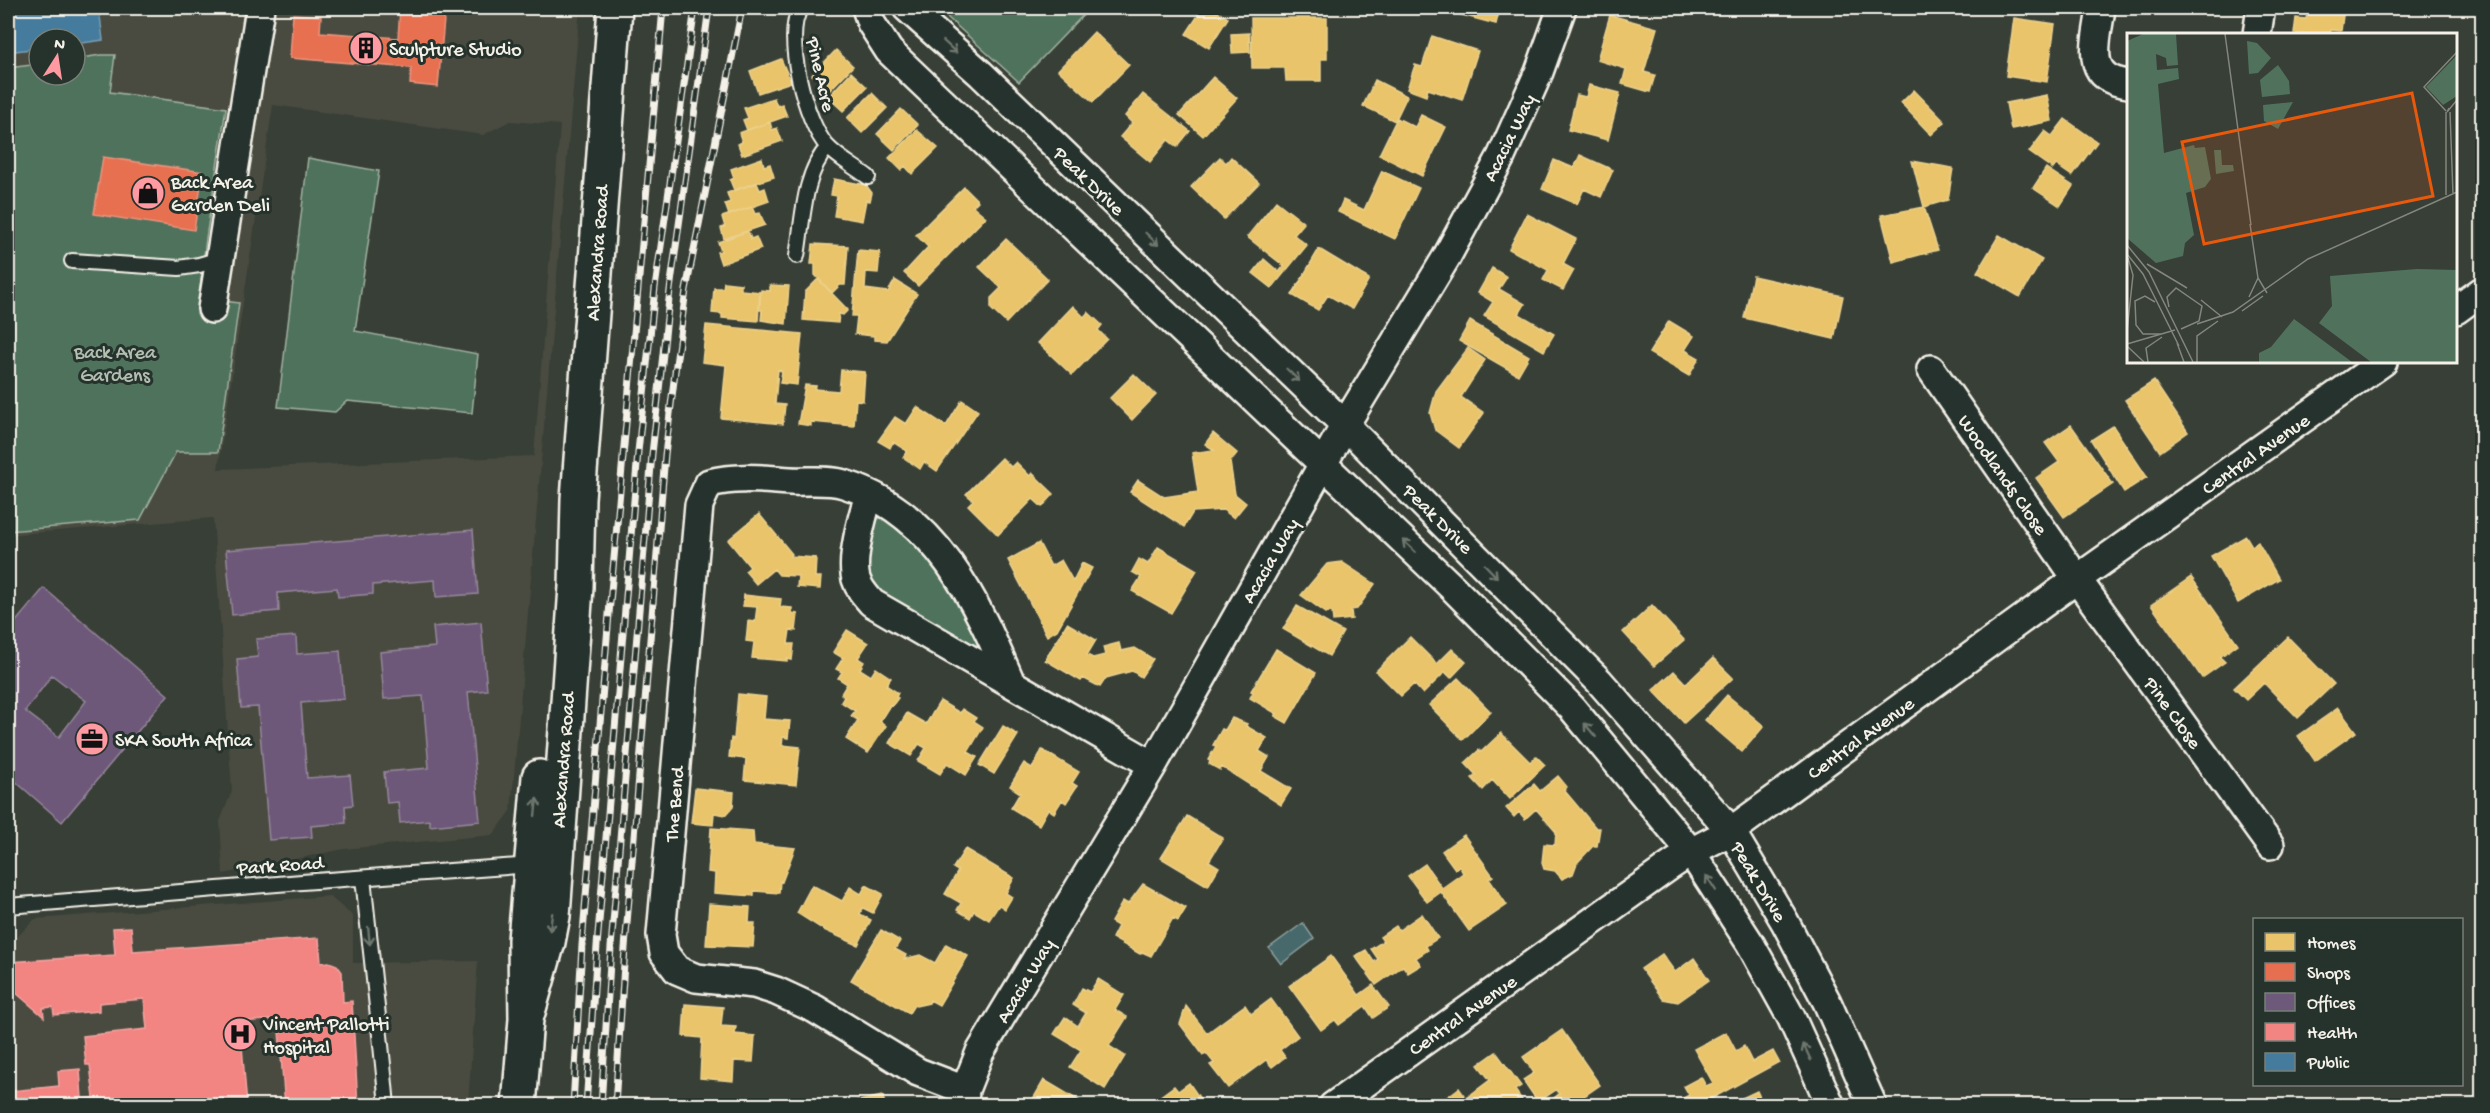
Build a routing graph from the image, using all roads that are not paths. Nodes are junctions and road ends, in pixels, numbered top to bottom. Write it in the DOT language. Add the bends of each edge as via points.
graph roads {
  1 [pos="260,8"];
  2 [pos="615,8"];
  3 [pos="801,8"];
  4 [pos="866,8"];
  5 [pos="907,8"];
  6 [pos="1562,8"];
  7 [pos="2101,8"];
  8 [pos="2261,8"];
  9 [pos="2257,33"];
  10 [pos="2127,84"];
  11 [pos="828,147"];
  12 [pos="868,177"];
  13 [pos="797,256"];
  14 [pos="220,259"];
  15 [pos="72,261"];
  16 [pos="2482,291"];
  17 [pos="212,309"];
  18 [pos="2457,309"];
  19 [pos="2382,363"];
  20 [pos="1931,369"];
  21 [pos="1345,425"];
  22 [pos="1323,465"];
  23 [pos="869,494"];
  24 [pos="2077,579"];
  25 [pos="1011,683"];
  26 [pos="1153,765"];
  27 [pos="1731,831"];
  28 [pos="2270,846"];
  29 [pos="1691,852"];
  30 [pos="542,864"];
  31 [pos="363,878"];
  32 [pos="8,906"];
  33 [pos="965,1098"];
  34 [pos="387,1106"];
  35 [pos="519,1106"];
  36 [pos="1333,1106"];
  37 [pos="1831,1106"];
  38 [pos="1873,1106"];
  1 -- 14 [label="street"];
  2 -- 30 [label="street, Alexandra Road" via="578,499 576,587"];
  3 -- 11 [label="lane, Pine Acre" via="792,34 806,108"];
  4 -- 22 [label="street, Peak Drive" via="889,51"];
  5 -- 21 [label="street, Peak Drive, one-way"];
  6 -- 21 [label="street, Acacia Way" via="1501,157 1446,258"];
  7 -- 10 [label="street" via="2098,69 2106,78"];
  8 -- 9 [label="street"];
  11 -- 12 [label="lane, Pine Acre"];
  11 -- 13 [label="lane" via="812,171"];
  14 -- 15 [label="lane" via="179,268"];
  14 -- 17 [label="street"];
  16 -- 18 [label="street"];
  19 -- 24 [label="street, Central Avenue"];
  20 -- 24 [label="street, Woodlands Close"];
  21 -- 22 [label="street, Acacia Way"];
  21 -- 27 [label="street, Peak Drive, one-way" via="1599,681"];
  22 -- 26 [label="street, Acacia Way"];
  29 -- 22 [label="street, Peak Drive, one-way" via="1572,708 1452,586"];
  23 -- 25 [label="street, The Bend" via="915,524 945,557 966,587"];
  23 -- 25 [label="street" via="854,570 862,592 885,611"];
  23 -- 33 [label="street, The Bend" via="842,484 732,477 709,483 699,505 661,935 664,953 677,970 696,978 754,984 776,991 815,1009"];
  24 -- 27 [label="street, Central Avenue"];
  24 -- 28 [label="street, Pine Close"];
  25 -- 26 [label="street"];
  26 -- 33 [label="street, Acacia Way" via="980,1052"];
  27 -- 29 [label="street, Central Avenue"];
  27 -- 38 [label="street, Peak Drive" via="1827,1002"];
  29 -- 36 [label="street, Central Avenue"];
  37 -- 29 [label="street, Peak Drive, one-way" via="1781,999"];
  30 -- 31 [label="lane, Park Road"];
  30 -- 35 [label="street, Alexandra Road" via="553,916 526,1019"];
  31 -- 32 [label="lane, Park Road"];
  31 -- 34 [label="lane, one-way"];
}
